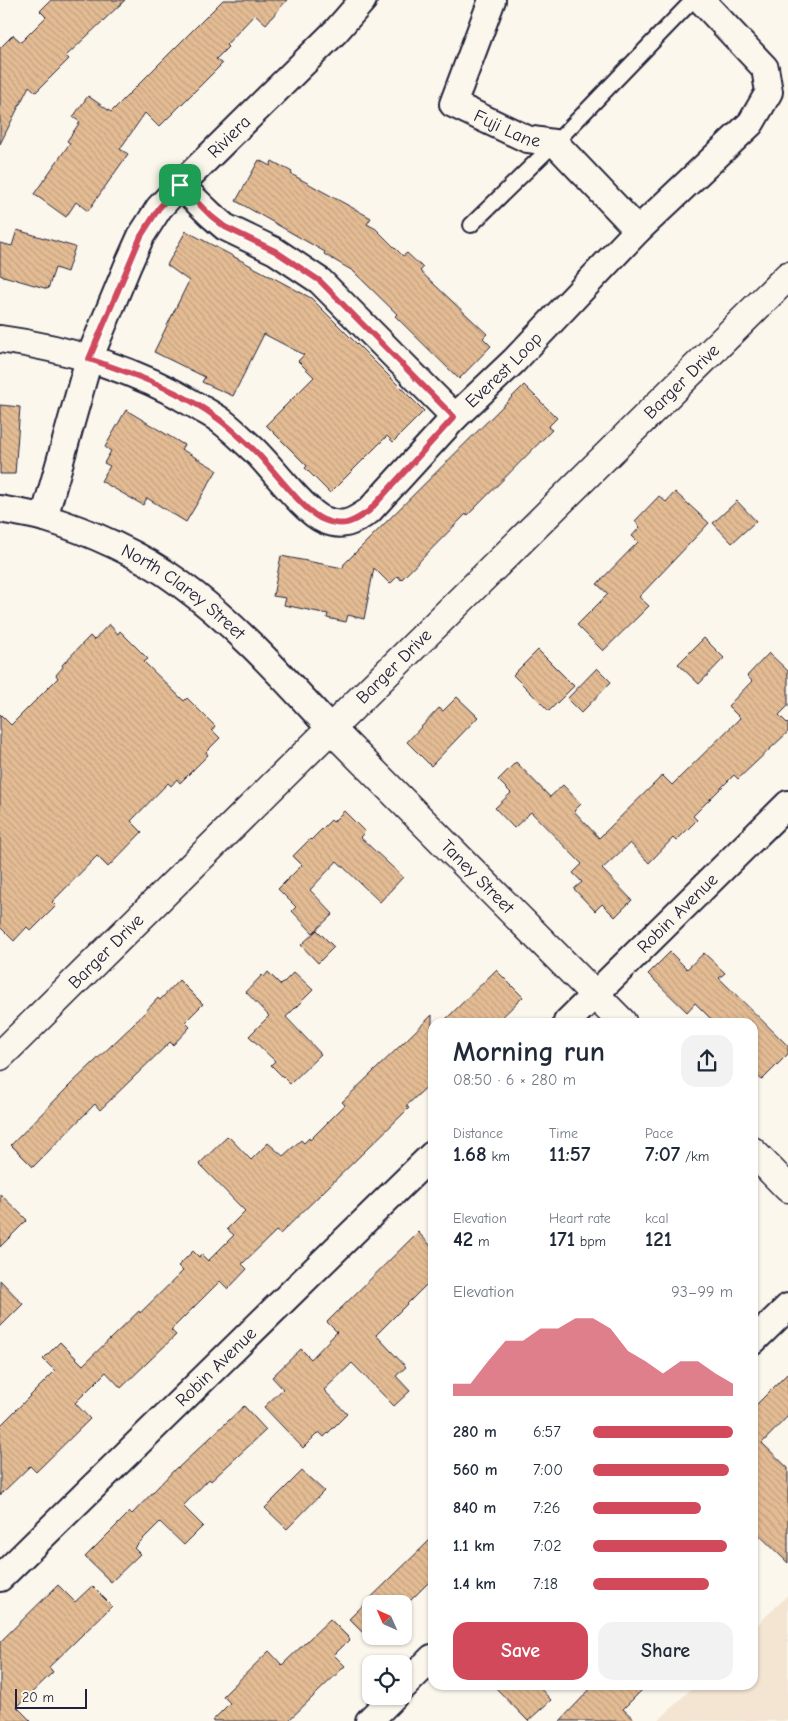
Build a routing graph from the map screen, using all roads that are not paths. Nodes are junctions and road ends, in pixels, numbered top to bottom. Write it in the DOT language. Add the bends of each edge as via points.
graph roads {
  1 [pos="364,0"];
  2 [pos="492,0"];
  3 [pos="693,0"];
  4 [pos="701,0"];
  5 [pos="555,144"];
  6 [pos="180,185"];
  7 [pos="471,225"];
  8 [pos="638,230"];
  9 [pos="788,276"];
  10 [pos="0,339"];
  11 [pos="89,359"];
  12 [pos="454,417"];
  13 [pos="0,509"];
  14 [pos="44,518"];
  15 [pos="331,729"];
  16 [pos="788,804"];
  17 [pos="595,996"];
  18 [pos="572,1018"];
  19 [pos="618,1018"];
  20 [pos="0,1056"];
  21 [pos="758,1157"];
  22 [pos="428,1159"];
  23 [pos="788,1188"];
  24 [pos="788,1307"];
  25 [pos="758,1336"];
  26 [pos="0,1578"];
  27 [pos="428,1662"];
  28 [pos="412,1678"];
  29 [pos="385,1705"];
  30 [pos="369,1721"];
  1 -- 6 [label="street, Riviera"];
  2 -- 5 [label="street, Fuji Lane" via="453,104 527,139"];
  3 -- 5 [label="lane"];
  4 -- 8 [label="street, Everest Loop" via="765,68 769,92 752,123"];
  5 -- 7 [label="lane"];
  5 -- 8 [label="street, Fuji Lane"];
  6 -- 11 [label="street, Riviera" via="159,208 141,236"];
  6 -- 12 [label="street" via="225,227 275,251 320,281"];
  8 -- 12 [label="street, Everest Loop" via="514,361"];
  9 -- 15 [label="main road, Barger Drive"];
  10 -- 11 [label="street"];
  11 -- 12 [label="street, Everest Loop" via="138,375 219,420 256,452 309,510 322,520 338,525 354,521 369,511"];
  11 -- 14 [label="street, Riviera"];
  13 -- 14 [label="street, North Clarey Street"];
  14 -- 15 [label="street, North Clarey Street" via="134,555 177,580 256,649"];
  15 -- 17 [label="main road, Taney Street"];
  15 -- 20 [label="main road, Barger Drive"];
  16 -- 17 [label="street, Robin Avenue"];
  17 -- 18 [label="street, Robin Avenue"];
  17 -- 19 [label="main road, Taney Street"];
  21 -- 23 [label="main road"];
  22 -- 26 [label="street, Robin Avenue"];
  24 -- 25 [label="street"];
  27 -- 28 [label="street"];
  29 -- 30 [label="street"];
}
